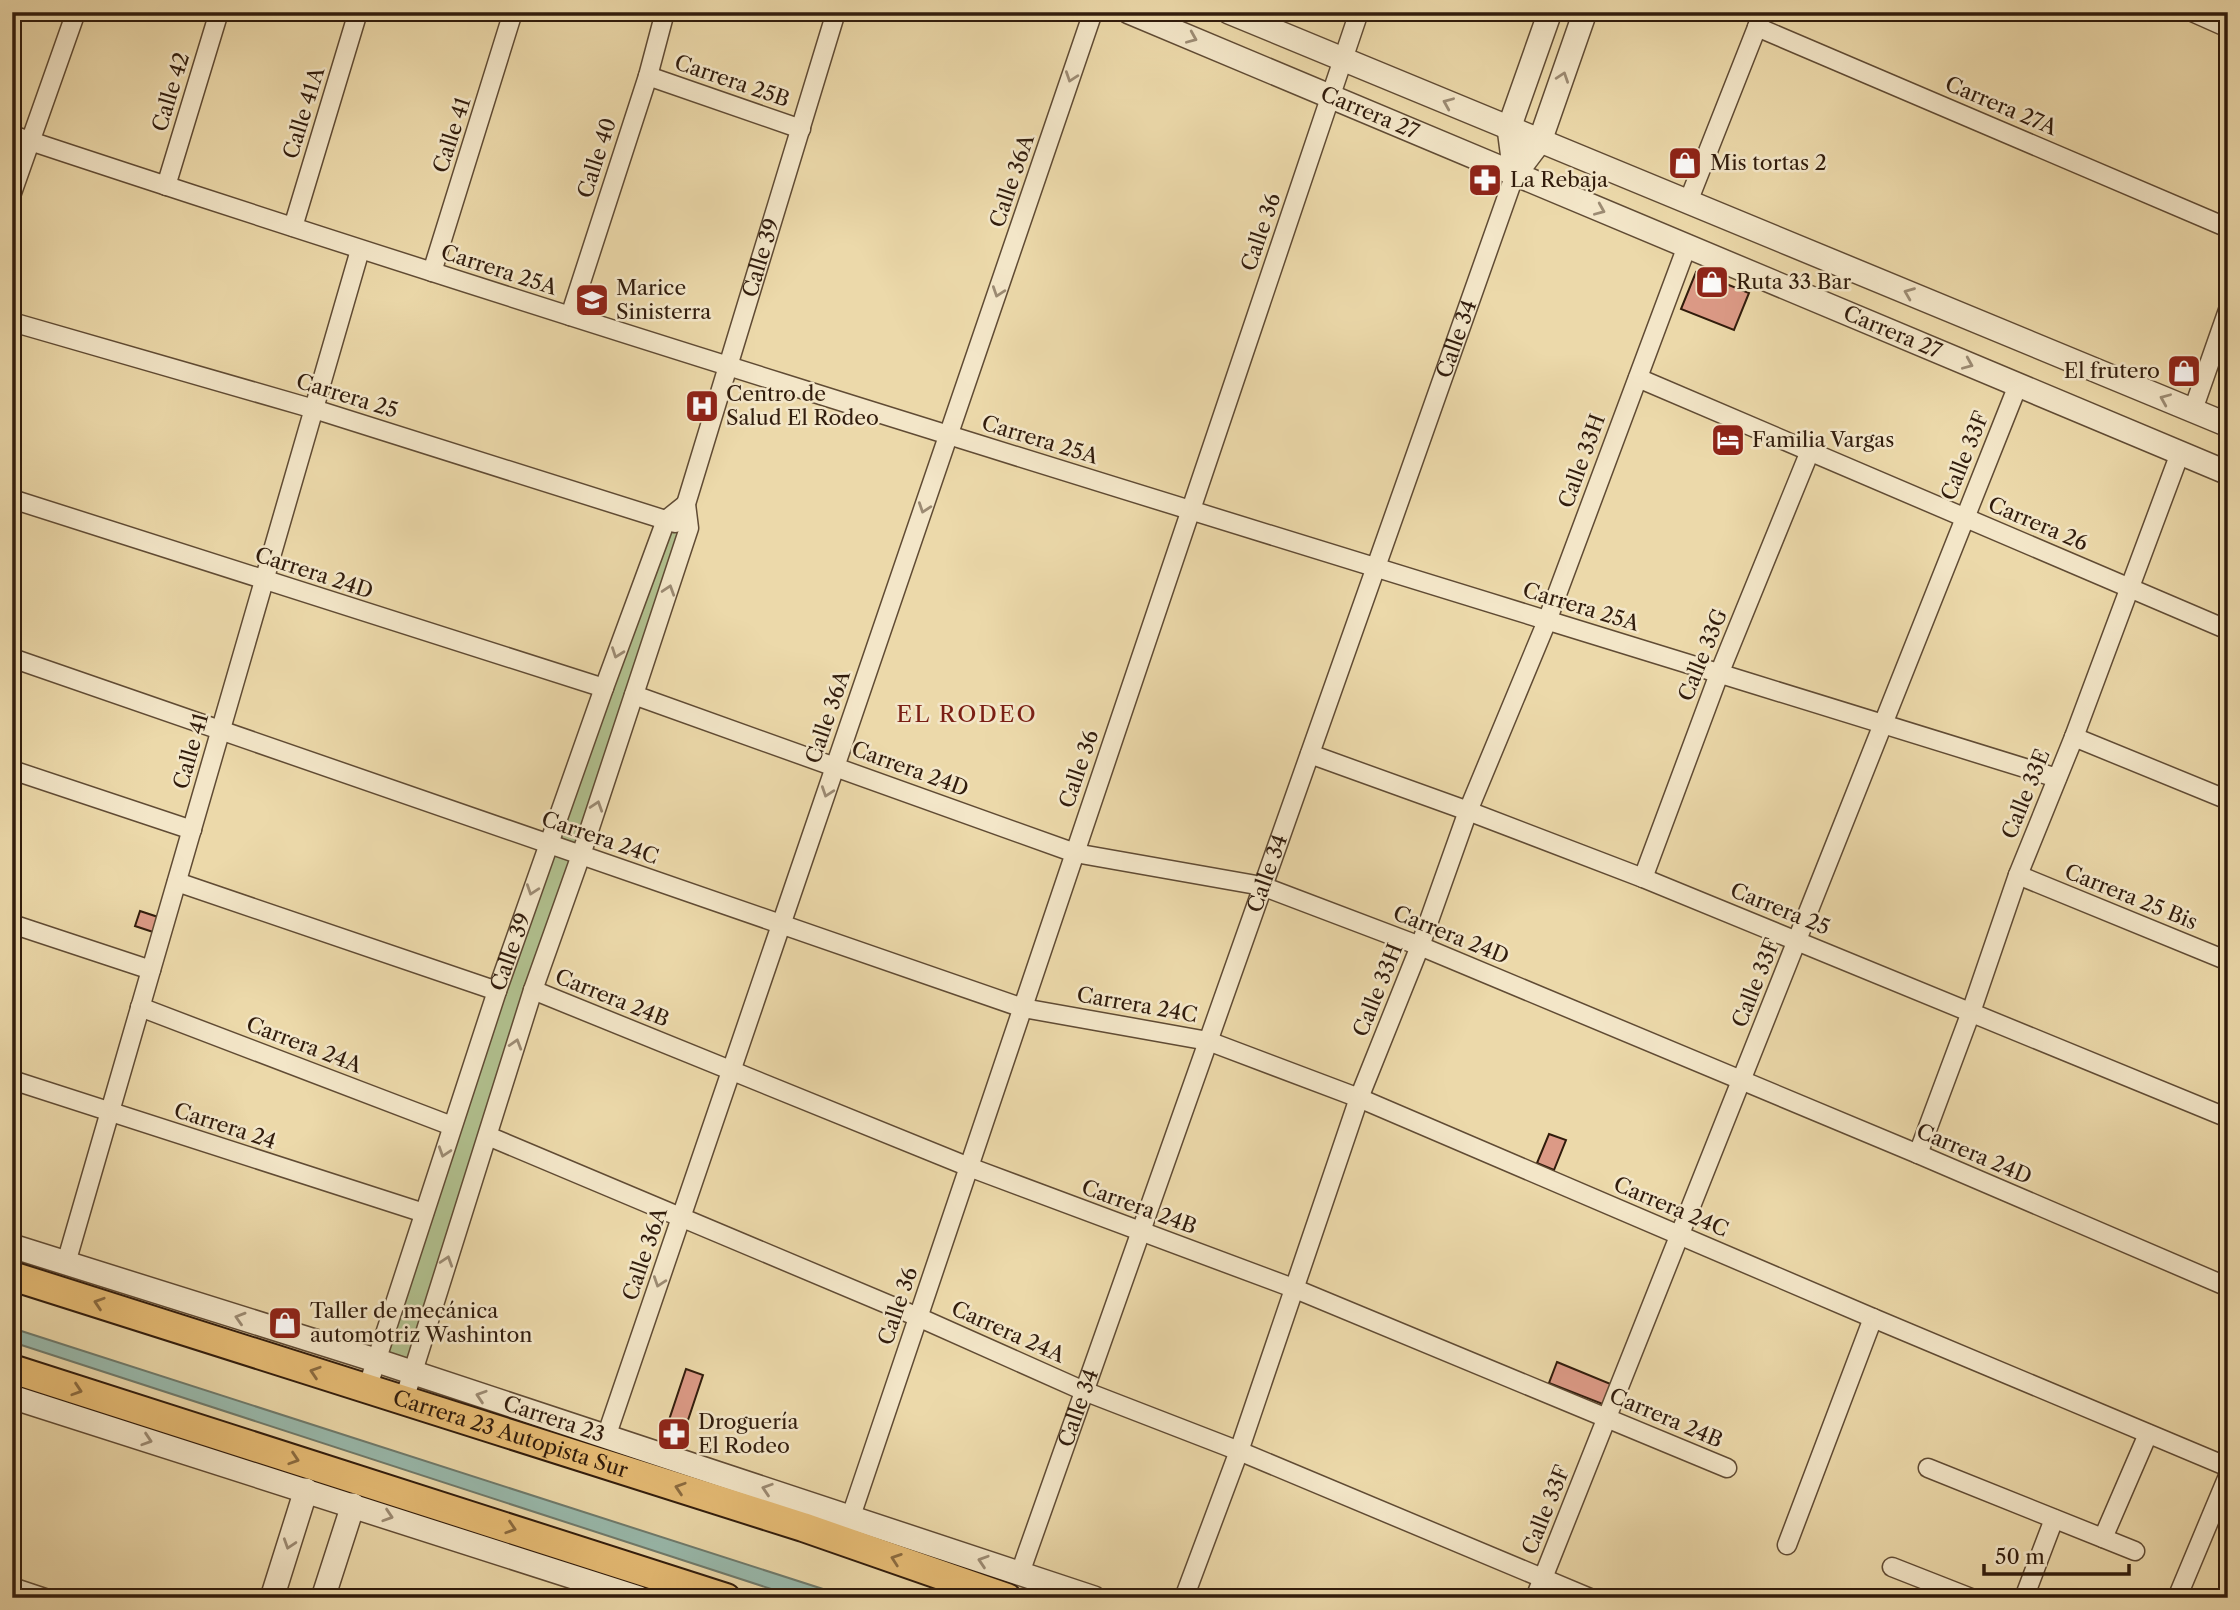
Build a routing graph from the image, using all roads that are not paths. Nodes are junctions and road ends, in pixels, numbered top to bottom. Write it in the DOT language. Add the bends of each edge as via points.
graph roads {
  1 [pos="76,12"];
  2 [pos="219,12"];
  3 [pos="358,12"];
  4 [pos="513,12"];
  5 [pos="666,12"];
  6 [pos="836,12"];
  7 [pos="1093,12"];
  8 [pos="1129,12"];
  9 [pos="1229,12"];
  10 [pos="1359,12"];
  11 [pos="1550,12"];
  12 [pos="1585,12"];
  13 [pos="2192,12"];
  14 [pos="1760,20"];
  15 [pos="2228,27"];
  16 [pos="1343,60"];
  17 [pos="648,75"];
  18 [pos="1331,96"];
  19 [pos="801,128"];
  20 [pos="1509,128"];
  21 [pos="12,135"];
  22 [pos="31,141"];
  23 [pos="1539,141"];
  24 [pos="1514,174"];
  25 [pos="166,186"];
  26 [pos="12,193"];
  27 [pos="1688,202"];
  28 [pos="293,227"];
  29 [pos="2228,228"];
  30 [pos="1686,246"];
  31 [pos="360,250"];
  32 [pos="432,272"];
  33 [pos="2228,310"];
  34 [pos="569,317"];
  35 [pos="12,322"];
  36 [pos="727,368"];
  37 [pos="1638,377"];
  38 [pos="2018,385"];
  39 [pos="314,409"];
  40 [pos="2193,410"];
  41 [pos="2228,425"];
  42 [pos="949,436"];
  43 [pos="1810,451"];
  44 [pos="2180,453"];
  45 [pos="2228,473"];
  46 [pos="12,499"];
  47 [pos="686,504"];
  48 [pos="1191,510"];
  49 [pos="1965,517"];
  50 [pos="666,520"];
  51 [pos="689,528"];
  52 [pos="1376,568"];
  53 [pos="264,581"];
  54 [pos="2130,588"];
  55 [pos="1547,621"];
  56 [pos="2228,630"];
  57 [pos="12,658"];
  58 [pos="1719,674"];
  59 [pos="604,688"];
  60 [pos="634,695"];
  61 [pos="1883,724"];
  62 [pos="220,731"];
  63 [pos="2074,737"];
  64 [pos="1310,754"];
  65 [pos="836,766"];
  66 [pos="12,769"];
  67 [pos="2057,778"];
  68 [pos="2228,800"];
  69 [pos="1468,811"];
  70 [pos="192,830"];
  71 [pos="548,844"];
  72 [pos="1075,853"];
  73 [pos="581,855"];
  74 [pos="2018,875"];
  75 [pos="1643,878"];
  76 [pos="177,882"];
  77 [pos="1262,886"];
  78 [pos="12,924"];
  79 [pos="782,925"];
  80 [pos="1797,941"];
  81 [pos="1420,946"];
  82 [pos="2228,961"];
  83 [pos="151,970"];
  84 [pos="533,990"];
  85 [pos="497,991"];
  86 [pos="140,1007"];
  87 [pos="1023,1008"];
  88 [pos="1971,1012"];
  89 [pos="1208,1041"];
  90 [pos="732,1070"];
  91 [pos="12,1080"];
  92 [pos="1741,1080"];
  93 [pos="1359,1098"];
  94 [pos="110,1113"];
  95 [pos="2228,1118"];
  96 [pos="452,1126"];
  97 [pos="488,1136"];
  98 [pos="1918,1154"];
  99 [pos="969,1167"];
  100 [pos="424,1213"];
  101 [pos="681,1217"];
  102 [pos="1141,1232"];
  103 [pos="1679,1236"];
  104 [pos="12,1246"];
  105 [pos="66,1264"];
  106 [pos="12,1276"];
  107 [pos="2228,1287"];
  108 [pos="1293,1288"];
  109 [pos="918,1317"];
  110 [pos="1873,1318"];
  111 [pos="375,1360"];
  112 [pos="12,1369"];
  113 [pos="412,1373"];
  114 [pos="367,1388"];
  115 [pos="1084,1391"];
  116 [pos="12,1397"];
  117 [pos="404,1400"];
  118 [pos="1607,1418"];
  119 [pos="2148,1434"];
  120 [pos="606,1437"];
  121 [pos="1239,1451"];
  122 [pos="2228,1467"];
  123 [pos="1727,1468"];
  124 [pos="1928,1468"];
  125 [pos="2228,1476"];
  126 [pos="306,1490"];
  127 [pos="353,1505"];
  128 [pos="2054,1519"];
  129 [pos="847,1529"];
  130 [pos="2103,1538"];
  131 [pos="1787,1545"];
  132 [pos="2135,1551"];
  133 [pos="1892,1567"];
  134 [pos="1543,1578"];
  135 [pos="1013,1585"];
  136 [pos="12,1587"];
  137 [pos="45,1598"];
  138 [pos="272,1598"];
  139 [pos="323,1598"];
  140 [pos="639,1598"];
  141 [pos="726,1598"];
  142 [pos="1094,1598"];
  143 [pos="1184,1598"];
  144 [pos="1535,1598"];
  145 [pos="1590,1598"];
  146 [pos="1970,1598"];
  147 [pos="2024,1598"];
  148 [pos="2177,1598"];
  1 -- 22 [label="street"];
  2 -- 25 [label="street, Calle 42"];
  3 -- 28 [label="street, Calle 41A"];
  4 -- 32 [label="street, Calle 41"];
  5 -- 17 [label="street, Calle 40"];
  6 -- 19 [label="street, Calle 39"];
  7 -- 42 [label="street, Calle 36A, one-way"];
  8 -- 18 [label="street, Carrera 27, one-way"];
  9 -- 16 [label="street, Carrera 27"];
  10 -- 16 [label="street, Calle 36"];
  11 -- 20 [label="street, Calle 34"];
  23 -- 12 [label="street, Calle 34, one-way"];
  13 -- 15 [label="street"];
  14 -- 27 [label="street"];
  14 -- 29 [label="street, Carrera 27A"];
  16 -- 18 [label="street, Calle 36"];
  20 -- 16 [label="street, Carrera 27, one-way"];
  17 -- 19 [label="street, Carrera 25B"];
  17 -- 34 [label="street, Calle 40"];
  18 -- 24 [label="street, Carrera 27"];
  18 -- 48 [label="street, Calle 36"];
  19 -- 36 [label="street, Calle 39"];
  20 -- 23 [label="street, Carrera 27"];
  20 -- 24 [label="street, Calle 34"];
  21 -- 22 [label="street, Carrera 25A"];
  22 -- 25 [label="street, Carrera 25A"];
  22 -- 26 [label="street"];
  23 -- 24 [label="street, Calle 34"];
  23 -- 27 [label="street, Carrera 27"];
  24 -- 30 [label="street, Carrera 27, one-way"];
  24 -- 52 [label="street, Calle 34"];
  25 -- 28 [label="street, Carrera 25A"];
  40 -- 27 [label="street, Carrera 27, one-way"];
  28 -- 31 [label="street, Carrera 25A"];
  30 -- 37 [label="street, Calle 33H"];
  30 -- 38 [label="street, Carrera 27, one-way"];
  31 -- 32 [label="street, Carrera 25A"];
  31 -- 39 [label="street, Calle 41"];
  32 -- 34 [label="street, Carrera 25A"];
  33 -- 40 [label="street"];
  34 -- 36 [label="street, Carrera 25A"];
  35 -- 39 [label="street, Carrera 25"];
  36 -- 42 [label="street, Carrera 25A"];
  36 -- 47 [label="street, Calle 39"];
  37 -- 43 [label="street, Carrera 26"];
  37 -- 55 [label="street, Calle 33H"];
  38 -- 44 [label="street, Carrera 27"];
  38 -- 49 [label="street, Calle 33F"];
  39 -- 50 [label="street, Carrera 25"];
  39 -- 53 [label="street, Calle 41"];
  40 -- 41 [label="street, Carrera 27"];
  42 -- 48 [label="street, Carrera 25A"];
  42 -- 65 [label="street, Calle 36A, one-way"];
  43 -- 49 [label="street, Carrera 26"];
  43 -- 58 [label="street, Calle 33G"];
  44 -- 45 [label="street, Carrera 27"];
  44 -- 54 [label="street, Calle 33E"];
  46 -- 53 [label="street, Carrera 24D"];
  47 -- 50 [label="street"];
  47 -- 51 [label="street, Calle 39"];
  48 -- 52 [label="street, Carrera 25A"];
  48 -- 72 [label="street, Calle 36"];
  49 -- 54 [label="street, Carrera 26"];
  49 -- 61 [label="street, Calle 33F"];
  50 -- 51 [label="street"];
  50 -- 59 [label="street, Calle 39, one-way"];
  60 -- 51 [label="street, Calle 39, one-way"];
  52 -- 55 [label="street, Carrera 25A"];
  52 -- 64 [label="street, Calle 34"];
  53 -- 59 [label="street, Carrera 24D"];
  53 -- 62 [label="street, Calle 41"];
  54 -- 56 [label="street, Carrera 26"];
  54 -- 63 [label="street, Calle 33E"];
  55 -- 58 [label="street, Carrera 25A"];
  55 -- 69 [label="street, Calle 33H"];
  57 -- 62 [label="street, Carrera 24C"];
  58 -- 61 [label="street, Carrera 25A"];
  58 -- 75 [label="street, Calle 33G"];
  59 -- 71 [label="street, Calle 39"];
  60 -- 65 [label="street, Carrera 24D"];
  73 -- 60 [label="street, Calle 39, one-way"];
  61 -- 67 [label="street, Carrera 25A"];
  61 -- 80 [label="street, Calle 33F"];
  62 -- 70 [label="street, Calle 41"];
  62 -- 71 [label="street, Carrera 24C"];
  63 -- 67 [label="street, Calle 33E"];
  63 -- 68 [label="street"];
  64 -- 69 [label="street, Carrera 25"];
  64 -- 77 [label="street, Calle 34"];
  65 -- 72 [label="street, Carrera 24D"];
  65 -- 79 [label="street, Calle 36A, one-way"];
  66 -- 70 [label="street"];
  67 -- 74 [label="street, Calle 33E"];
  69 -- 75 [label="street, Carrera 25"];
  69 -- 81 [label="street, Calle 33H"];
  70 -- 76 [label="street, Calle 41"];
  71 -- 73 [label="street, Carrera 24C"];
  71 -- 85 [label="street, Calle 39, one-way"];
  72 -- 77 [label="street, Carrera 24D"];
  72 -- 87 [label="street, Calle 36"];
  73 -- 79 [label="street, Carrera 24C"];
  73 -- 84 [label="street, Calle 39"];
  74 -- 82 [label="street, Carrera 25 Bis"];
  74 -- 88 [label="street, Calle 33E"];
  75 -- 80 [label="street, Carrera 25"];
  76 -- 83 [label="street, Calle 41"];
  76 -- 85 [label="street"];
  77 -- 81 [label="street, Carrera 24D"];
  77 -- 89 [label="street, Calle 34"];
  78 -- 83 [label="street"];
  79 -- 87 [label="street, Carrera 24C"];
  79 -- 90 [label="street, Calle 36A"];
  80 -- 88 [label="street, Carrera 25"];
  80 -- 92 [label="street, Calle 33F"];
  81 -- 92 [label="street, Carrera 24D"];
  81 -- 93 [label="street, Calle 33H"];
  83 -- 86 [label="street, Calle 41"];
  84 -- 90 [label="street, Carrera 24B"];
  97 -- 84 [label="street, Calle 39, one-way"];
  85 -- 96 [label="street, Calle 39"];
  86 -- 94 [label="street, Calle 41"];
  86 -- 96 [label="street, Carrera 24A"];
  87 -- 89 [label="street, Carrera 24C"];
  87 -- 99 [label="street, Calle 36"];
  88 -- 95 [label="street, Carrera 25"];
  88 -- 98 [label="street, Calle 33E"];
  89 -- 93 [label="street, Carrera 24C"];
  89 -- 102 [label="street, Calle 34"];
  90 -- 99 [label="street, Carrera 24B"];
  90 -- 101 [label="street, Calle 36A"];
  91 -- 94 [label="street, Carrera 24"];
  92 -- 98 [label="street, Carrera 24D"];
  92 -- 103 [label="street, Calle 33F"];
  93 -- 103 [label="street, Carrera 24C"];
  93 -- 108 [label="street, Calle 33H"];
  94 -- 100 [label="street, Carrera 24"];
  94 -- 105 [label="street, Calle 41"];
  96 -- 100 [label="street, Calle 39, one-way"];
  97 -- 101 [label="street, Carrera 24A"];
  113 -- 97 [label="street, Calle 39, one-way"];
  98 -- 107 [label="street, Carrera 24D"];
  99 -- 102 [label="street, Carrera 24B"];
  99 -- 109 [label="street, Calle 36"];
  100 -- 111 [label="street, Calle 39"];
  101 -- 109 [label="street, Carrera 24A"];
  101 -- 120 [label="street, Calle 36A, one-way"];
  102 -- 108 [label="street, Carrera 24B"];
  102 -- 115 [label="street, Calle 34"];
  103 -- 110 [label="street, Carrera 24C"];
  103 -- 118 [label="street, Calle 33F"];
  104 -- 105 [label="street, Carrera 23"];
  111 -- 105 [label="street, Carrera 23, one-way"];
  114 -- 106 [label="main road, Carrera 23 Autopista Sur, one-way"];
  108 -- 118 [label="street, Carrera 24B"];
  108 -- 121 [label="street, Calle 33H"];
  109 -- 115 [label="street, Carrera 24A"];
  109 -- 129 [label="street, Calle 36"];
  110 -- 119 [label="street, Carrera 24C"];
  110 -- 131 [label="street"];
  111 -- 113 [label="street, Carrera 23"];
  111 -- 114 [label="street, Calle 39"];
  112 -- 141 [label="main road, one-way"];
  113 -- 117 [label="street, Calle 39"];
  120 -- 113 [label="street, Carrera 23, one-way"];
  114 -- 117 [label="main road, Carrera 23 Autopista Sur"];
  115 -- 121 [label="street, Carrera 24A"];
  115 -- 135 [label="street, Calle 34"];
  116 -- 126 [label="street, one-way"];
  129 -- 117 [label="main road, Carrera 23 Autopista Sur, one-way"];
  118 -- 123 [label="street, Carrera 24B"];
  118 -- 134 [label="street, Calle 33F"];
  119 -- 122 [label="street, Carrera 24C"];
  119 -- 130 [label="street"];
  129 -- 120 [label="street, Carrera 23, one-way"];
  121 -- 134 [label="street, Carrera 24A"];
  121 -- 143 [label="street, Calle 33H"];
  124 -- 128 [label="street"];
  125 -- 148 [label="street"];
  126 -- 127 [label="street"];
  126 -- 138 [label="street, one-way"];
  127 -- 139 [label="street"];
  127 -- 140 [label="street, one-way"];
  128 -- 130 [label="street"];
  128 -- 147 [label="street"];
  135 -- 129 [label="main road, Carrera 23 Autopista Sur, one-way"];
  130 -- 132 [label="street"];
  133 -- 146 [label="street"];
  134 -- 144 [label="street, Calle 33F"];
  134 -- 145 [label="street, Carrera 24A"];
  135 -- 142 [label="street"];
  136 -- 137 [label="street"];
}
